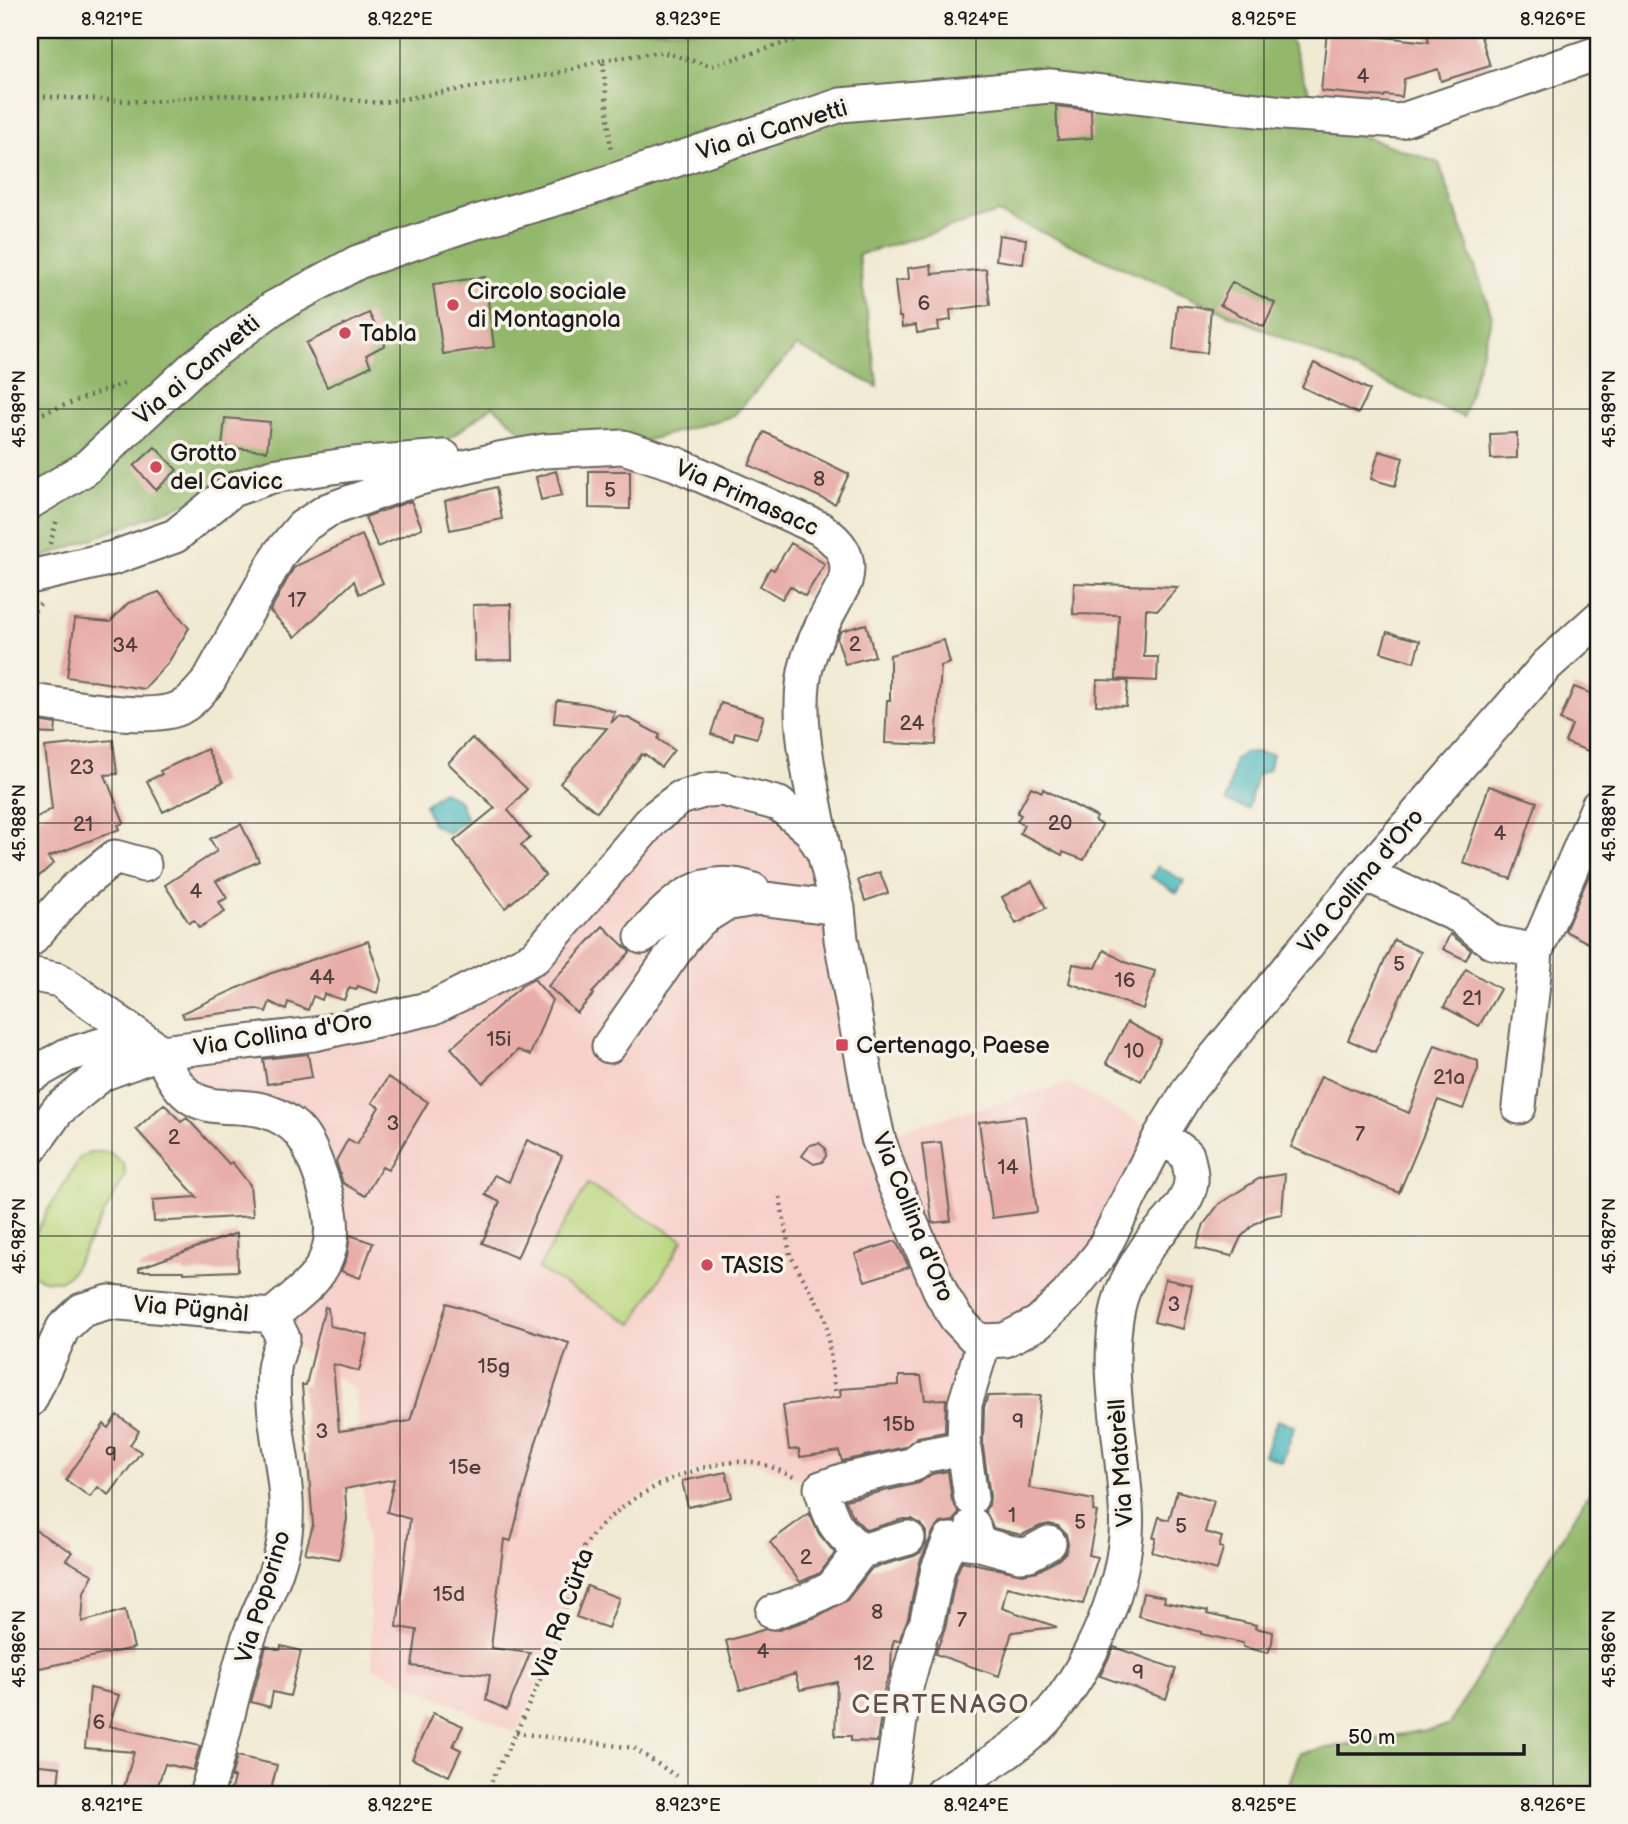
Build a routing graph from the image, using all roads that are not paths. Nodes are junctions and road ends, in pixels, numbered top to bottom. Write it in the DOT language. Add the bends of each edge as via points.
graph roads {
  1 [pos="1598,53"];
  2 [pos="499,459"];
  3 [pos="30,502"];
  4 [pos="33,577"];
  5 [pos="1598,619"];
  6 [pos="30,701"];
  7 [pos="1598,806"];
  8 [pos="824,853"];
  9 [pos="144,865"];
  10 [pos="1365,874"];
  11 [pos="782,901"];
  12 [pos="838,908"];
  13 [pos="642,937"];
  14 [pos="30,940"];
  15 [pos="1536,951"];
  16 [pos="30,974"];
  17 [pos="609,1046"];
  18 [pos="161,1052"];
  19 [pos="30,1076"];
  20 [pos="1519,1107"];
  21 [pos="1161,1135"];
  22 [pos="30,1149"];
  23 [pos="272,1316"];
  24 [pos="984,1341"];
  25 [pos="30,1400"];
  26 [pos="964,1448"];
  27 [pos="952,1531"];
  28 [pos="1049,1543"];
  29 [pos="861,1551"];
  30 [pos="773,1612"];
  31 [pos="206,1794"];
  32 [pos="889,1794"];
  33 [pos="941,1794"];
  1 -- 3 [label="street, Via ai Canvetti" via="1400,121 1283,113 1051,86 841,104 358,262 273,308 195,366 85,469"];
  2 -- 4 [label="street, Via Primasacc" via="443,457 272,476 232,490 175,536 113,558"];
  2 -- 6 [label="street, Via Primasacc" via="404,483 328,510 302,527 280,553 208,682 178,709 131,714"];
  2 -- 8 [label="street, Via Primasacc" via="544,451 623,447 676,464 836,539 849,569 808,661 802,695 802,726"];
  5 -- 10 [label="street, Via Collina d'Oro" via="1547,665"];
  7 -- 15 [label="street"];
  8 -- 12 [label="street, Via Collina d'Oro"];
  8 -- 18 [label="street, Via Collina d'Oro" via="811,831 779,804 722,789 706,790 680,798 653,818 535,957 432,1008 314,1034"];
  9 -- 14 [label="street" via="115,858 74,890"];
  10 -- 15 [label="street" via="1459,916 1492,942"];
  10 -- 21 [label="street, Via Collina d'Oro" via="1190,1088"];
  11 -- 12 [label="street"];
  11 -- 13 [label="street" via="747,888 718,885 690,892 665,909"];
  11 -- 17 [label="street" via="759,898 725,904 701,919"];
  12 -- 24 [label="street, Via Collina d'Oro" via="878,1138 942,1295 967,1331"];
  15 -- 20 [label="street"];
  16 -- 18 [label="street" via="59,980"];
  18 -- 19 [label="street" via="101,1045 67,1055"];
  18 -- 22 [label="street, Via Collina d'Oro" via="102,1074 58,1110"];
  18 -- 23 [label="street, Via Pügnàl" via="182,1092 202,1104 268,1111 292,1125 309,1145 328,1199 333,1242 316,1276"];
  21 -- 24 [label="street, Via Collina d'Oro" via="1101,1253 1068,1294 1021,1334"];
  21 -- 33 [label="street, Via Matorèll" via="1187,1155 1192,1181 1183,1204 1138,1262 1118,1306 1114,1364 1127,1514 1112,1600 1075,1682 1050,1716"];
  23 -- 25 [label="street, Via Pügnàl" via="108,1302 82,1310 63,1328"];
  23 -- 31 [label="street, Via Poporino" via="283,1338 274,1367 274,1408 286,1490 285,1535 248,1642"];
  24 -- 26 [label="street" via="966,1396"];
  26 -- 27 [label="street"];
  26 -- 29 [label="street" via="922,1456 915,1464 821,1488 833,1525"];
  27 -- 28 [label="street" via="1020,1555"];
  27 -- 29 [label="street"];
  27 -- 32 [label="street" via="937,1569 926,1625 904,1694"];
  29 -- 30 [label="street" via="832,1588"];
}
